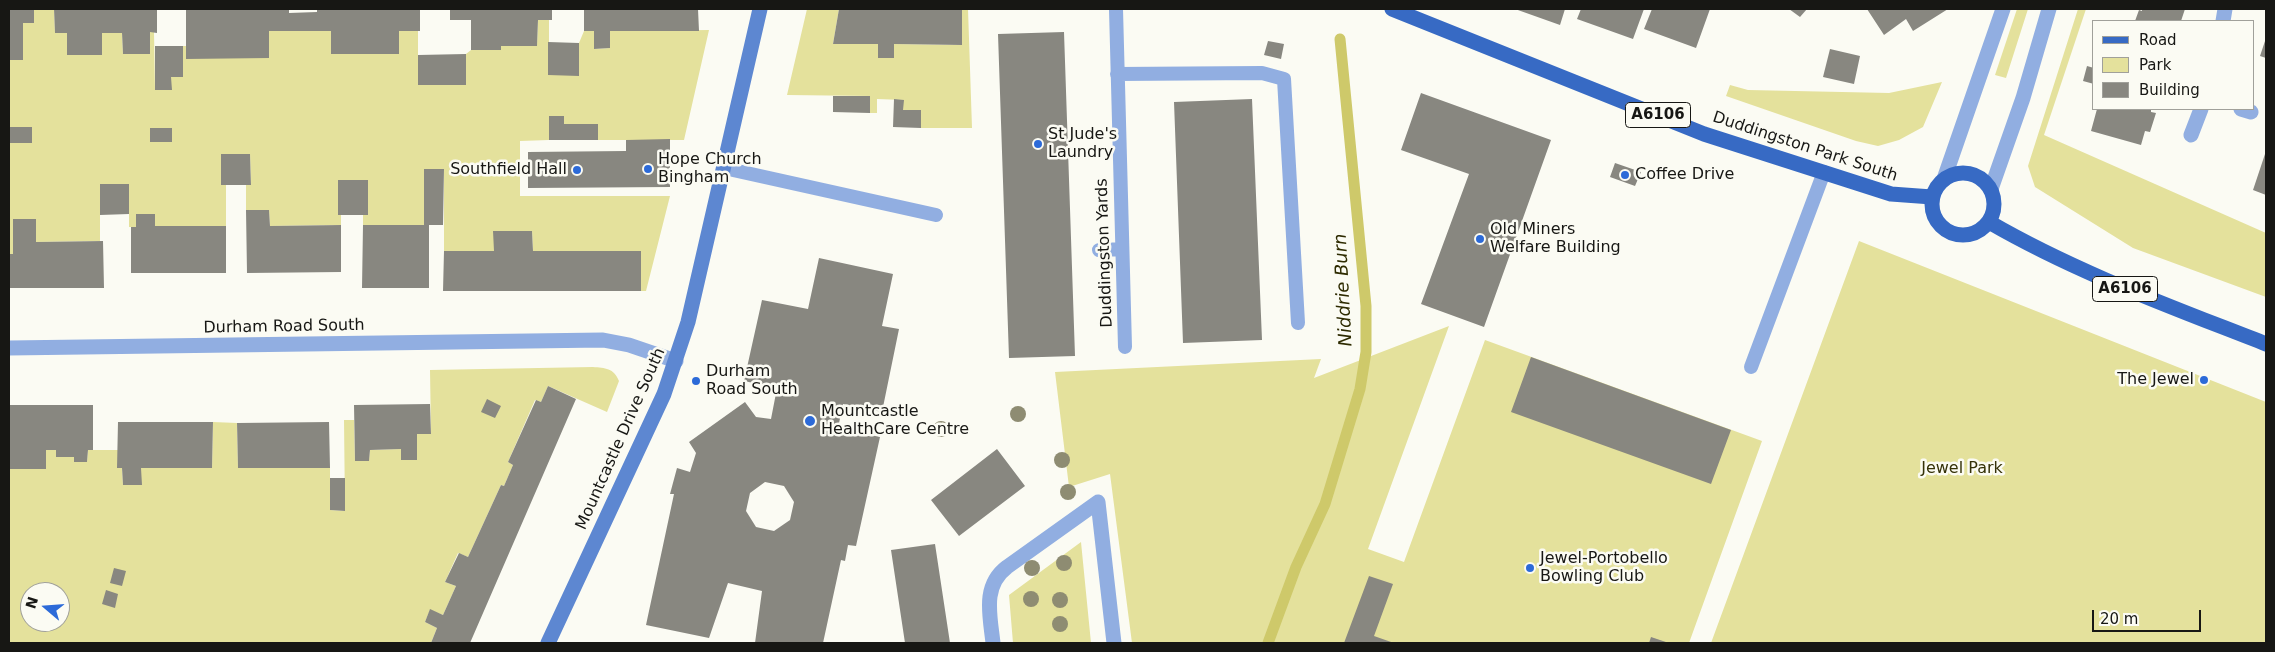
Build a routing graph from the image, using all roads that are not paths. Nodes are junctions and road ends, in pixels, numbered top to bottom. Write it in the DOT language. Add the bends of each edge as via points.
graph roads {
  1 [pos="760,9"];
  2 [pos="1116,9"];
  3 [pos="1392,9"];
  4 [pos="2003,9"];
  5 [pos="2049,9"];
  6 [pos="1117,74"];
  7 [pos="2201,110"];
  8 [pos="2191,135"];
  9 [pos="724,168"];
  10 [pos="1824,172"];
  11 [pos="1944,179"];
  12 [pos="1990,189"];
  13 [pos="1932,197"];
  14 [pos="936,215"];
  15 [pos="1989,222"];
  16 [pos="1122,249"];
  17 [pos="1099,250"];
  18 [pos="1298,323"];
  19 [pos="2266,344"];
  20 [pos="1125,347"];
  21 [pos="9,348"];
  22 [pos="676,361"];
  23 [pos="1751,367"];
  24 [pos="548,643"];
  25 [pos="992,643"];
  26 [pos="1114,643"];
  1 -- 9 [label="street, Mountcastle Drive South"];
  2 -- 6 [label="lane, Duddingston Yards"];
  3 -- 10 [label="main road, Duddingston Park South / A6106" via="1704,134"];
  4 -- 11 [label="street"];
  5 -- 12 [label="street" via="2023,98"];
  6 -- 16 [label="lane, Duddingston Yards"];
  6 -- 18 [label="lane" via="1262,72 1284,79"];
  7 -- 8 [label="street"];
  9 -- 14 [label="lane"];
  9 -- 22 [label="street, Mountcastle Drive South"];
  10 -- 13 [label="main road, Duddingston Park South / A6106" via="1891,194"];
  10 -- 23 [label="lane"];
  11 -- 12 [label="main road" via="1968,173 1978,176"];
  11 -- 13 [label="main road"];
  12 -- 15 [label="main road" via="1994,204"];
  13 -- 15 [label="main road" via="1934,218 1952,234 1970,235"];
  15 -- 19 [label="main road, A6106" via="2112,284"];
  16 -- 17 [label="lane"];
  16 -- 20 [label="lane, Duddingston Yards"];
  21 -- 22 [label="street, Durham Road South" via="603,340 630,345"];
  22 -- 24 [label="street, Mountcastle Drive South" via="664,394"];
  25 -- 26 [label="street" via="989,595 995,578 1098,502"];
}
